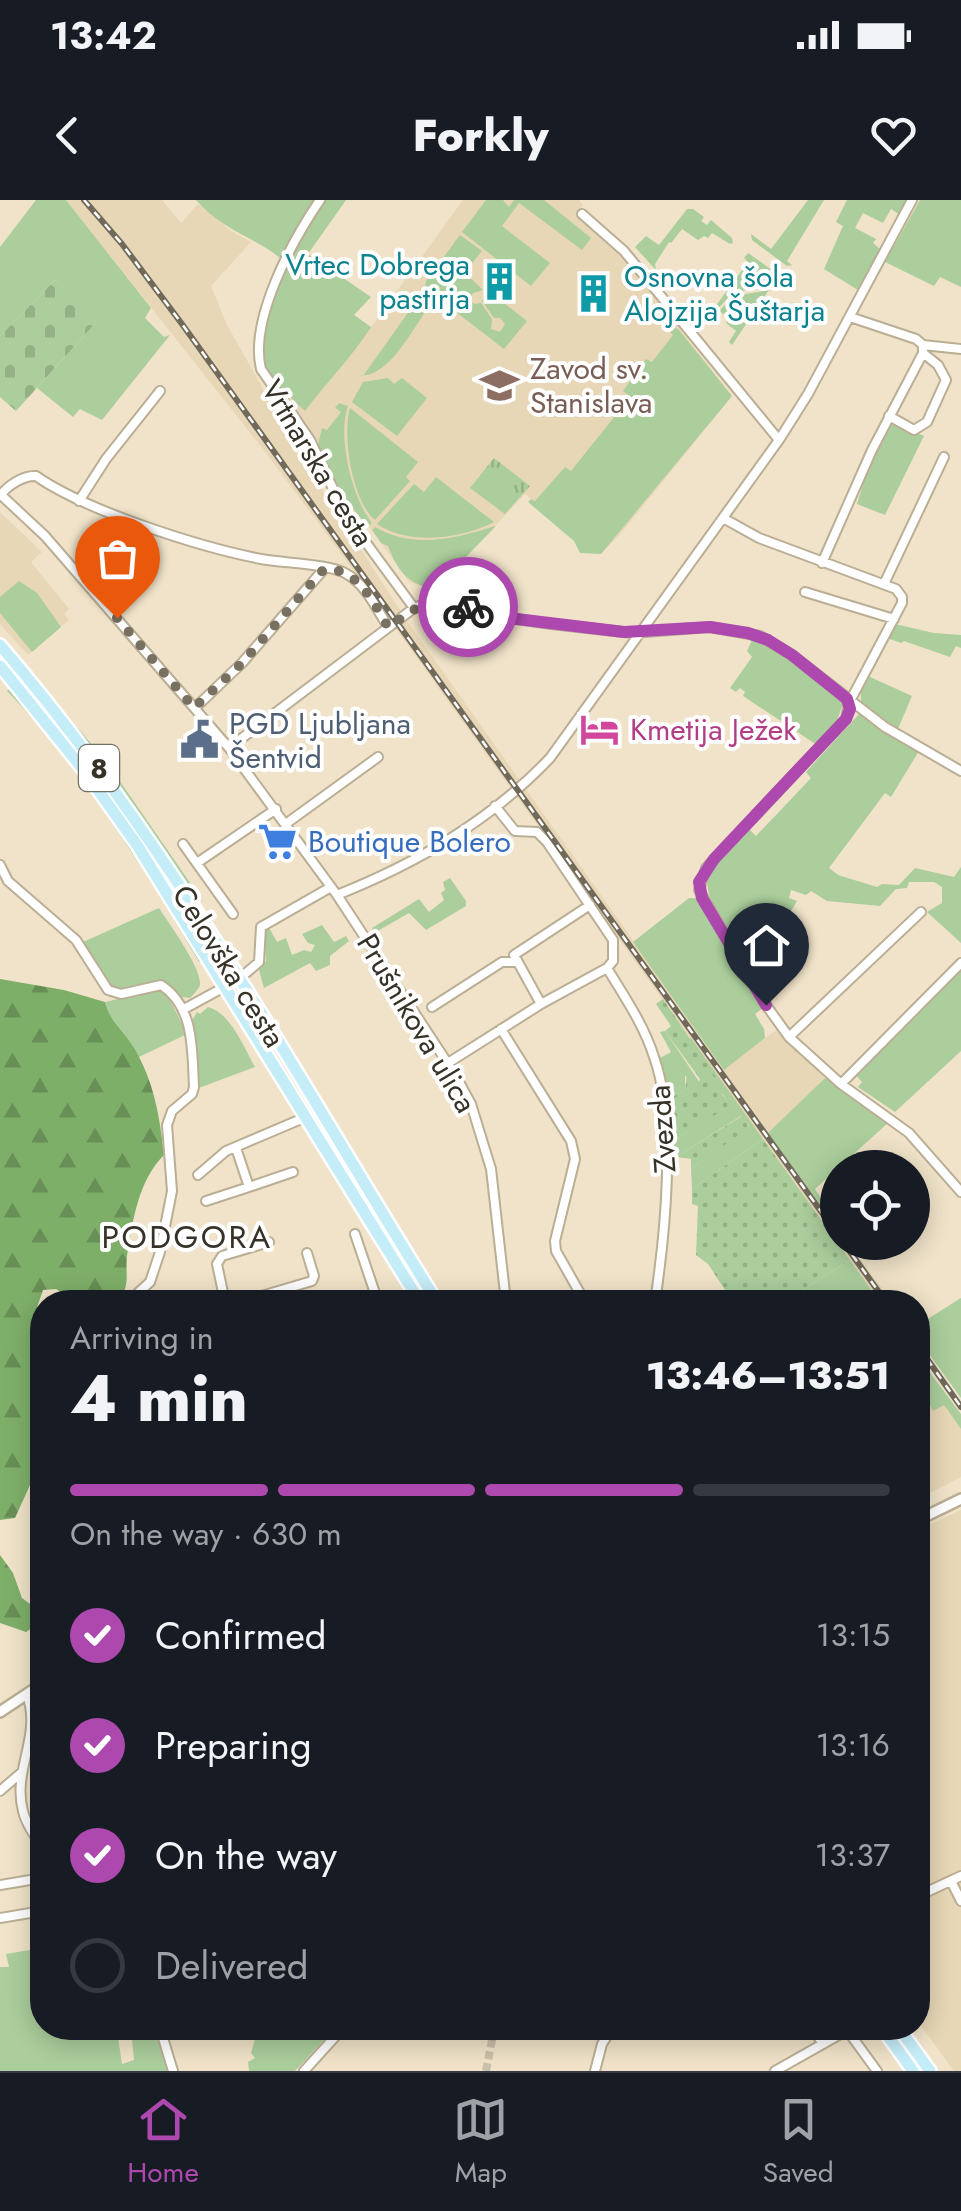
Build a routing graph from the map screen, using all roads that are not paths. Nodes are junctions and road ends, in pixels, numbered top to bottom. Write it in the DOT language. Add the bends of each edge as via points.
graph roads {
  1 [pos="320,200"];
  2 [pos="912,200"];
  3 [pos="582,214"];
  4 [pos="850,317"];
  5 [pos="923,349"];
  6 [pos="961,350"];
  7 [pos="160,391"];
  8 [pos="890,416"];
  9 [pos="779,440"];
  10 [pos="944,457"];
  11 [pos="0,494"];
  12 [pos="79,501"];
  13 [pos="723,518"];
  14 [pos="822,562"];
  15 [pos="324,569"];
  16 [pos="884,584"];
  17 [pos="805,592"];
  18 [pos="414,608"];
  19 [pos="894,619"];
  20 [pos="388,627"];
  21 [pos="642,632"];
  22 [pos="0,645"];
  23 [pos="0,666"];
  24 [pos="850,703"];
  25 [pos="194,708"];
  26 [pos="229,748"];
  27 [pos="378,757"];
  28 [pos="961,771"];
  29 [pos="495,806"];
  30 [pos="276,809"];
  31 [pos="287,823"];
  32 [pos="183,844"];
  33 [pos="197,863"];
  34 [pos="0,864"];
  35 [pos="334,891"];
  36 [pos="590,905"];
  37 [pos="921,912"];
  38 [pos="233,914"];
  39 [pos="516,962"];
  40 [pos="961,963"];
  41 [pos="606,968"];
  42 [pos="239,979"];
  43 [pos="226,986"];
  44 [pos="541,1004"];
  45 [pos="432,1007"];
  46 [pos="184,1009"];
  47 [pos="501,1029"];
  48 [pos="789,1038"];
  49 [pos="448,1064"];
  50 [pos="840,1084"];
  51 [pos="306,1117"];
  52 [pos="236,1148"];
  53 [pos="292,1172"];
  54 [pos="198,1175"];
  55 [pos="248,1187"];
  56 [pos="961,1192"];
  57 [pos="206,1201"];
  58 [pos="356,1234"];
  59 [pos="269,1242"];
  60 [pos="307,1252"];
  61 [pos="141,1290"];
  62 [pos="222,1290"];
  63 [pos="282,1290"];
  64 [pos="374,1290"];
  65 [pos="413,1290"];
  66 [pos="429,1290"];
  67 [pos="505,1290"];
  68 [pos="578,1290"];
  69 [pos="656,1290"];
  70 [pos="961,1499"];
  71 [pos="930,1514"];
  72 [pos="30,1693"];
  73 [pos="27,1695"];
  74 [pos="30,1705"];
  75 [pos="0,1712"];
  76 [pos="30,1737"];
  77 [pos="22,1772"];
  78 [pos="0,1791"];
  79 [pos="30,1825"];
  80 [pos="961,1876"];
  81 [pos="30,1880"];
  82 [pos="951,1881"];
  83 [pos="0,1885"];
  84 [pos="930,1891"];
  85 [pos="961,1901"];
  86 [pos="30,1913"];
  87 [pos="0,1918"];
  88 [pos="164,2040"];
  89 [pos="332,2040"];
  90 [pos="604,2040"];
  91 [pos="820,2040"];
  92 [pos="829,2040"];
  93 [pos="854,2040"];
  94 [pos="891,2040"];
  95 [pos="908,2040"];
  96 [pos="823,2044"];
  97 [pos="173,2071"];
  98 [pos="304,2071"];
  99 [pos="595,2071"];
  100 [pos="775,2071"];
  101 [pos="876,2071"];
  102 [pos="913,2071"];
  103 [pos="930,2071"];
  1 -- 18 [label="street, Vrtnarska cesta" via="282,266 260,327 258,358 310,440 345,514"];
  2 -- 4 [label="street"];
  3 -- 9 [label="street" via="624,251"];
  4 -- 5 [label="street" via="916,339"];
  4 -- 9 [label="street"];
  5 -- 6 [label="street"];
  5 -- 8 [label="street"];
  5 -- 8 [label="street" via="946,380 926,422 914,430"];
  7 -- 12 [label="street"];
  8 -- 14 [label="street"];
  9 -- 13 [label="street"];
  10 -- 16 [label="street"];
  11 -- 12 [label="street" via="30,475"];
  11 -- 25 [label="street, Prušnikova ulica" via="45,536"];
  12 -- 15 [label="street" via="245,555"];
  13 -- 14 [label="street"];
  13 -- 21 [label="street"];
  14 -- 16 [label="street"];
  15 -- 20 [label="street" via="358,582"];
  15 -- 25 [label="street"];
  16 -- 19 [label="street" via="902,596"];
  17 -- 19 [label="street"];
  18 -- 20 [label="street"];
  18 -- 21 [label="street" via="437,599 508,618"];
  19 -- 24 [label="street"];
  20 -- 26 [label="street"];
  21 -- 24 [label="street" via="710,627 760,636"];
  21 -- 29 [label="street" via="550,758"];
  22 -- 42 [label="main road, Celovška cesta / 8" via="116,791"];
  23 -- 43 [label="main road, Celovška cesta / 8" via="137,845"];
  24 -- 28 [label="street"];
  24 -- 48 [label="street" via="846,719 699,882 702,898"];
  25 -- 26 [label="street, Prušnikova ulica"];
  26 -- 30 [label="street, Prušnikova ulica"];
  27 -- 31 [label="street"];
  29 -- 35 [label="street" via="424,856"];
  29 -- 36 [label="street" via="512,828 537,832 547,842"];
  30 -- 31 [label="street, Prušnikova ulica"];
  30 -- 33 [label="street"];
  31 -- 35 [label="street, Prušnikova ulica"];
  32 -- 33 [label="street"];
  33 -- 38 [label="street"];
  34 -- 46 [label="street" via="8,882 76,940 108,990 121,994 161,985"];
  35 -- 42 [label="street" via="261,927 260,962"];
  35 -- 49 [label="street, Prušnikova ulica"];
  36 -- 39 [label="street" via="516,952"];
  36 -- 41 [label="street" via="614,940"];
  37 -- 48 [label="street"];
  39 -- 44 [label="street"];
  39 -- 45 [label="street" via="502,962"];
  40 -- 50 [label="street"];
  41 -- 44 [label="street"];
  41 -- 69 [label="street, Zvezda" via="648,1044 662,1085 666,1206"];
  42 -- 43 [label="street"];
  42 -- 66 [label="main road, Celovška cesta / 8"];
  43 -- 46 [label="street"];
  43 -- 51 [label="main road, Celovška cesta / 8"];
  44 -- 47 [label="street"];
  46 -- 61 [label="street" via="194,1088 167,1125 172,1191 160,1252"];
  47 -- 49 [label="street"];
  47 -- 68 [label="street" via="571,1141 574,1159 556,1252"];
  48 -- 50 [label="street"];
  49 -- 67 [label="street, Prušnikova ulica" via="471,1104 491,1170"];
  50 -- 56 [label="street" via="909,1133"];
  51 -- 52 [label="street"];
  51 -- 65 [label="main road, Celovška cesta / 8"];
  52 -- 54 [label="street"];
  52 -- 55 [label="street"];
  53 -- 55 [label="street"];
  55 -- 57 [label="street"];
  58 -- 64 [label="street"];
  59 -- 62 [label="street" via="222,1256 217,1264"];
  60 -- 63 [label="street" via="312,1281"];
  70 -- 71 [label="street"];
  72 -- 73 [label="street"];
  73 -- 74 [label="street"];
  73 -- 75 [label="street"];
  76 -- 77 [label="street"];
  77 -- 78 [label="street"];
  77 -- 79 [label="street"];
  80 -- 82 [label="street"];
  81 -- 83 [label="street"];
  82 -- 84 [label="street"];
  82 -- 85 [label="street"];
  86 -- 87 [label="street"];
  88 -- 97 [label="street"];
  89 -- 98 [label="street"];
  90 -- 99 [label="street"];
  91 -- 96 [label="street"];
  92 -- 96 [label="street"];
  93 -- 101 [label="street"];
  94 -- 102 [label="main road"];
  95 -- 103 [label="main road"];
  96 -- 100 [label="street"];
}
